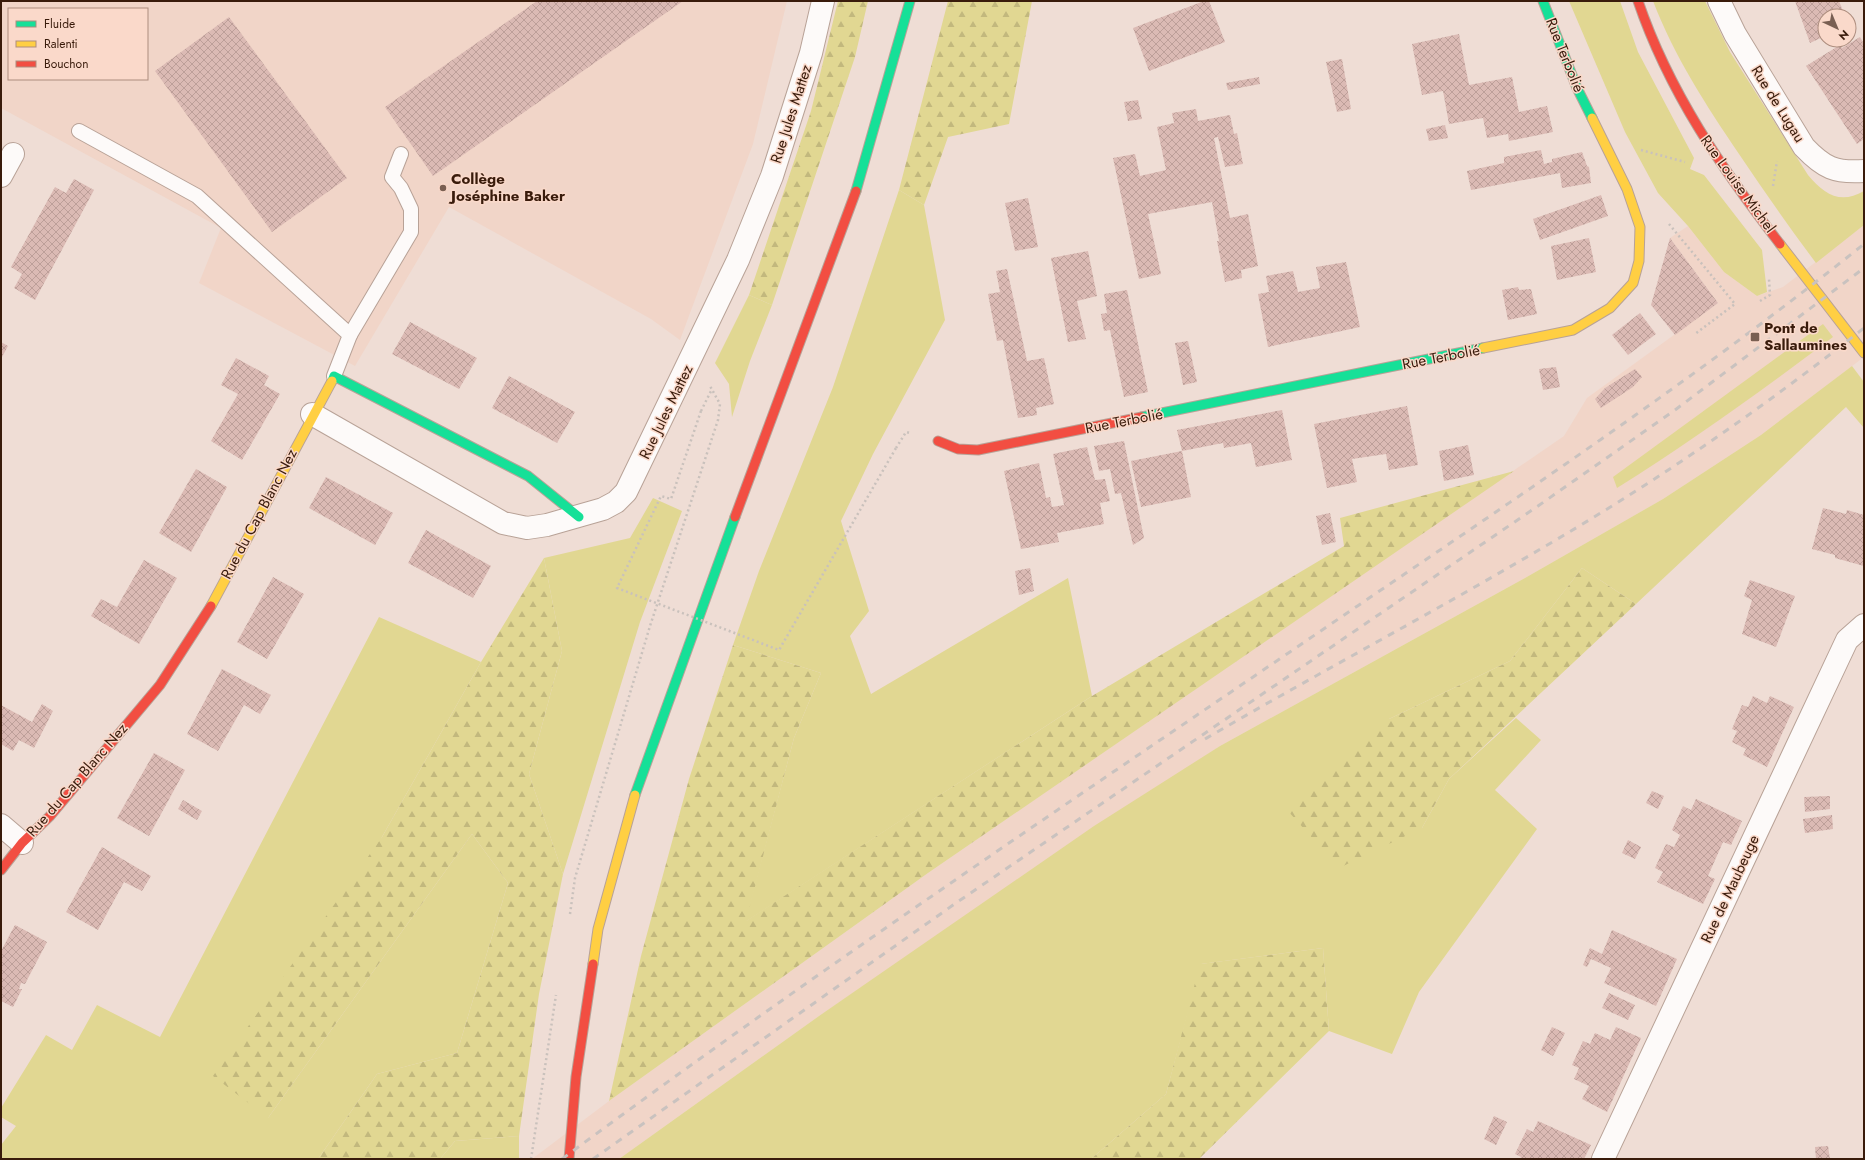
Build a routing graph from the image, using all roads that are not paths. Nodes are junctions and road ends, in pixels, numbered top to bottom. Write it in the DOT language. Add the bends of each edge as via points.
graph roads {
  1 [pos="823,1"];
  2 [pos="910,1"];
  3 [pos="1543,1"];
  4 [pos="1638,1"];
  5 [pos="1719,1"];
  6 [pos="79,131"];
  7 [pos="13,154"];
  8 [pos="401,154"];
  9 [pos="1864,171"];
  10 [pos="1,176"];
  11 [pos="350,335"];
  12 [pos="1864,353"];
  13 [pos="334,376"];
  14 [pos="312,414"];
  15 [pos="938,441"];
  16 [pos="579,517"];
  17 [pos="1864,625"];
  18 [pos="1,825"];
  19 [pos="22,843"];
  20 [pos="1,870"];
  21 [pos="569,1159"];
  22 [pos="1603,1159"];
  1 -- 16 [label="street, Rue Jules Mattez" via="811,53 772,176 735,267 626,492 616,502 603,509"];
  2 -- 21 [label="street" via="853,202 731,527 637,788 598,929 576,1078"];
  3 -- 15 [label="street, Rue Terbolié" via="1577,88 1627,190 1640,227 1639,262 1633,283 1610,308 1573,330 978,450 958,449"];
  4 -- 12 [label="street, Rue Louise Michel" via="1650,36 1675,89 1708,144"];
  5 -- 9 [label="street, Rue de Lugau" via="1735,34 1804,147 1818,162 1832,169 1847,172"];
  6 -- 11 [label="lane" via="197,196"];
  7 -- 10 [label="street"];
  8 -- 11 [label="lane" via="392,177 401,188 411,209 411,232"];
  11 -- 13 [label="lane"];
  13 -- 14 [label="street, Rue du Cap Blanc Nez"];
  13 -- 16 [label="street" via="528,476"];
  14 -- 16 [label="street, Rue Jules Mattez" via="503,523 527,528"];
  14 -- 19 [label="street, Rue du Cap Blanc Nez" via="208,611 160,685 50,816"];
  17 -- 22 [label="street, Rue de Maubeuge" via="1847,640"];
  18 -- 19 [label="street"];
  19 -- 20 [label="street, Rue du Cap Blanc Nez"];
}
